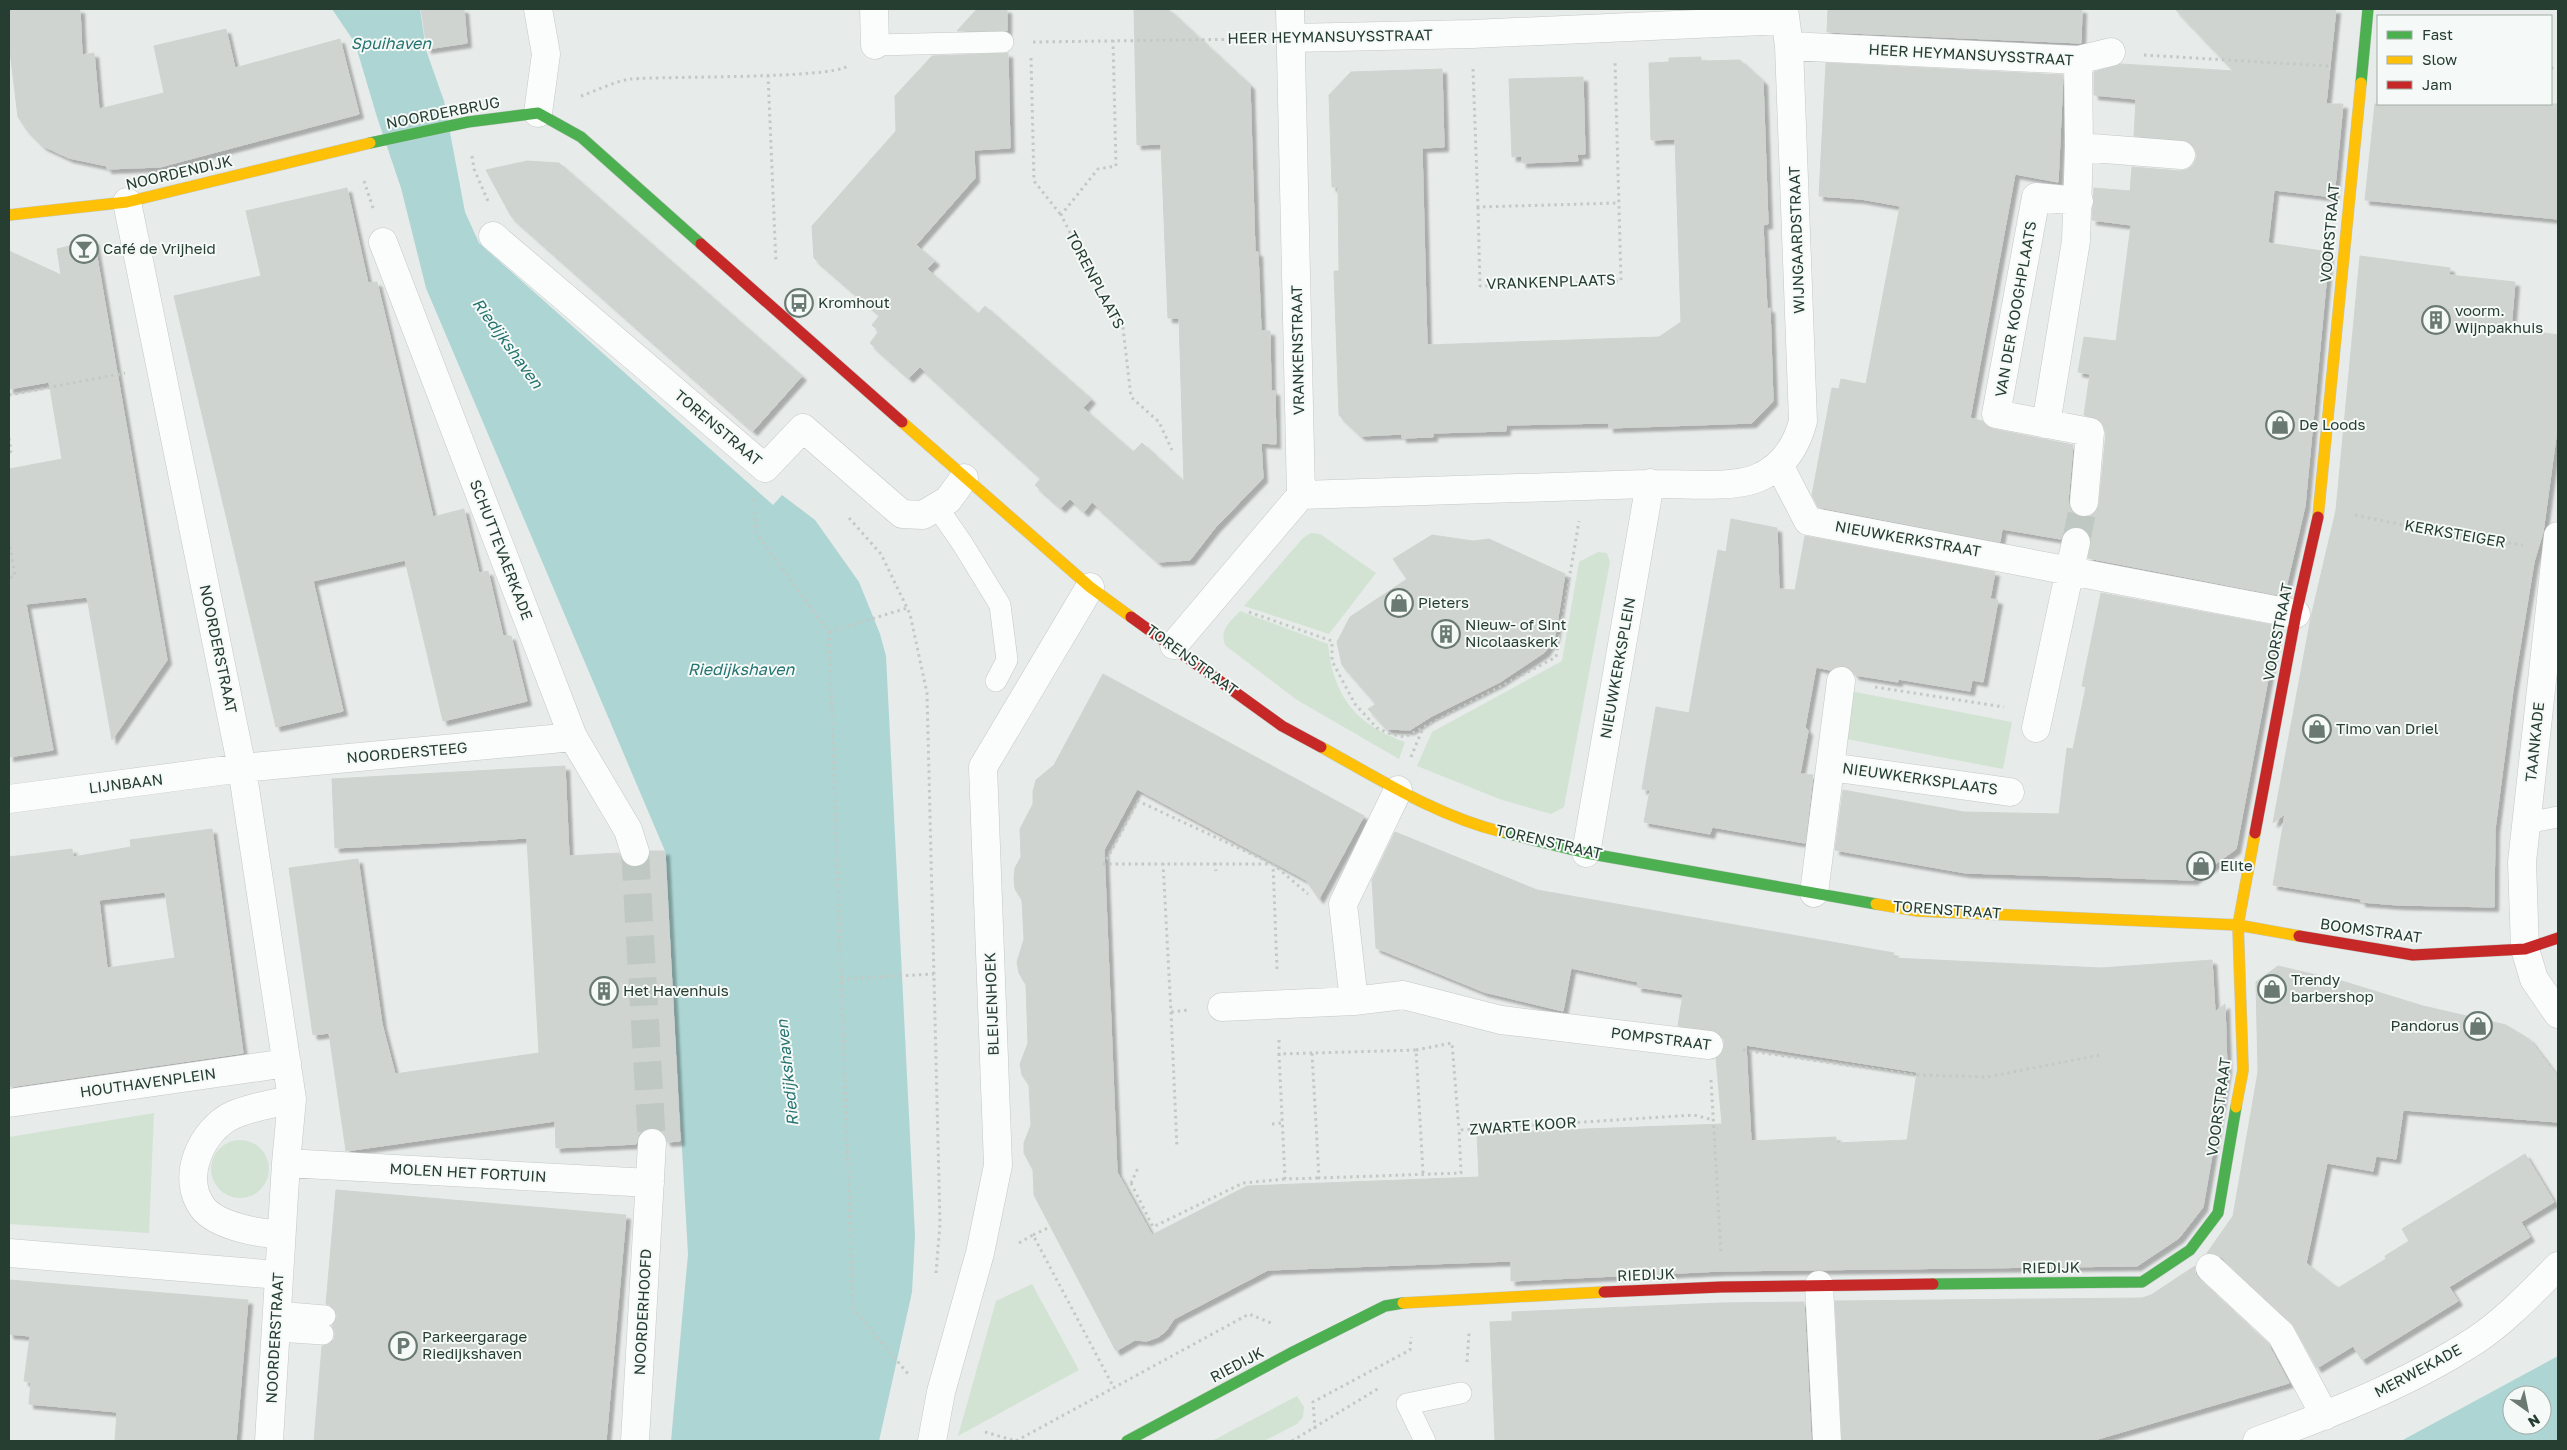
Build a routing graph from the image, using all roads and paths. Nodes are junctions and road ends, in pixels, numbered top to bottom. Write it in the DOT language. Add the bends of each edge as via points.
graph roads {
  1 [pos="538,9"];
  2 [pos="874,9"];
  3 [pos="1290,9"];
  4 [pos="2368,9"];
  5 [pos="1786,25"];
  6 [pos="1614,27"];
  7 [pos="1472,34"];
  8 [pos="1292,38"];
  9 [pos="1113,40"];
  10 [pos="1003,42"];
  11 [pos="1030,42"];
  12 [pos="875,45"];
  13 [pos="2111,52"];
  14 [pos="2078,60"];
  15 [pos="2361,68"];
  16 [pos="842,70"];
  17 [pos="768,74"];
  18 [pos="538,112"];
  19 [pos="468,122"];
  20 [pos="354,147"];
  21 [pos="2079,148"];
  22 [pos="2181,155"];
  23 [pos="2079,201"];
  24 [pos="127,202"];
  25 [pos="1619,203"];
  26 [pos="490,205"];
  27 [pos="1478,207"];
  28 [pos="9,215"];
  29 [pos="1060,215"];
  30 [pos="493,236"];
  31 [pos="383,242"];
  32 [pos="779,314"];
  33 [pos="160,367"];
  34 [pos="9,395"];
  35 [pos="2046,424"];
  36 [pos="9,438"];
  37 [pos="1172,450"];
  38 [pos="9,453"];
  39 [pos="1779,465"];
  40 [pos="964,478"];
  41 [pos="1650,483"];
  42 [pos="753,490"];
  43 [pos="1301,495"];
  44 [pos="2084,502"];
  45 [pos="937,507"];
  46 [pos="845,513"];
  47 [pos="2354,515"];
  48 [pos="1570,518"];
  49 [pos="9,540"];
  50 [pos="2076,542"];
  51 [pos="2558,543"];
  52 [pos="2070,569"];
  53 [pos="9,578"];
  54 [pos="1090,587"];
  55 [pos="1214,598"];
  56 [pos="907,608"];
  57 [pos="2296,614"];
  58 [pos="829,632"];
  59 [pos="1174,645"];
  60 [pos="1841,681"];
  61 [pos="996,682"];
  62 [pos="2038,720"];
  63 [pos="573,737"];
  64 [pos="1830,766"];
  65 [pos="242,768"];
  66 [pos="1398,790"];
  67 [pos="2010,792"];
  68 [pos="9,799"];
  69 [pos="2558,817"];
  70 [pos="2526,823"];
  71 [pos="635,852"];
  72 [pos="1586,853"];
  73 [pos="1163,863"];
  74 [pos="1215,863"];
  75 [pos="1273,864"];
  76 [pos="1216,871"];
  77 [pos="1814,893"];
  78 [pos="1343,904"];
  79 [pos="2238,925"];
  80 [pos="2558,938"];
  81 [pos="2525,949"];
  82 [pos="934,974"];
  83 [pos="841,979"];
  84 [pos="1354,1002"];
  85 [pos="1278,1004"];
  86 [pos="1222,1007"];
  87 [pos="1171,1012"];
  88 [pos="2558,1014"];
  89 [pos="1709,1045"];
  90 [pos="1416,1050"];
  91 [pos="1312,1053"];
  92 [pos="1279,1054"];
  93 [pos="2100,1055"];
  94 [pos="287,1063"];
  95 [pos="292,1099"];
  96 [pos="9,1103"];
  97 [pos="1713,1120"];
  98 [pos="1282,1123"];
  99 [pos="1272,1124"];
  100 [pos="1459,1130"];
  101 [pos="652,1143"];
  102 [pos="1177,1148"];
  103 [pos="286,1163"];
  104 [pos="1138,1168"];
  105 [pos="1423,1174"];
  106 [pos="1319,1178"];
  107 [pos="1285,1179"];
  108 [pos="650,1183"];
  109 [pos="1131,1183"];
  110 [pos="1124,1186"];
  111 [pos="1050,1227"];
  112 [pos="281,1234"];
  113 [pos="1033,1235"];
  114 [pos="1721,1236"];
  115 [pos="1016,1245"];
  116 [pos="9,1254"];
  117 [pos="2200,1259"];
  118 [pos="2558,1266"];
  119 [pos="279,1275"];
  120 [pos="935,1282"];
  121 [pos="1819,1285"];
  122 [pos="1414,1301"];
  123 [pos="277,1321"];
  124 [pos="324,1325"];
  125 [pos="1291,1353"];
  126 [pos="914,1368"];
  127 [pos="1114,1388"];
  128 [pos="1461,1393"];
  129 [pos="1407,1404"];
  130 [pos="2325,1416"];
  131 [pos="1315,1429"];
  132 [pos="985,1432"];
  133 [pos="269,1441"];
  134 [pos="635,1441"];
  135 [pos="932,1441"];
  136 [pos="1127,1441"];
  137 [pos="1292,1441"];
  138 [pos="1425,1441"];
  139 [pos="1827,1441"];
  140 [pos="2258,1441"];
  1 -- 18 [label="street" via="546,54"];
  2 -- 12 [label="street"];
  3 -- 8 [label="street, VRANKENSTRAAT"];
  4 -- 15 [label="street, VOORSTRAAT"];
  5 -- 6 [label="street, HEER HEYMANSUYSSTRAAT"];
  5 -- 14 [label="street, HEER HEYMANSUYSSTRAAT"];
  5 -- 39 [label="street, WIJNGAARDSTRAAT" via="1803,421 1791,452"];
  6 -- 7 [label="street, HEER HEYMANSUYSSTRAAT"];
  6 -- 25 [label="path, VRANKENPLAATS"];
  7 -- 8 [label="street, HEER HEYMANSUYSSTRAAT"];
  7 -- 27 [label="path, VRANKENPLAATS"];
  8 -- 9 [label="path, HEER HEYMANSUYSSTRAAT"];
  8 -- 43 [label="street, VRANKENSTRAAT"];
  9 -- 11 [label="path, HEER HEYMANSUYSSTRAAT"];
  9 -- 29 [label="path, TORENPLAATS" via="1116,166 1098,169"];
  10 -- 12 [label="lane"];
  11 -- 29 [label="path, TORENPLAATS" via="1034,181"];
  13 -- 14 [label="street, HEER HEYMANSUYSSTRAAT"];
  13 -- 15 [label="path"];
  14 -- 21 [label="street"];
  15 -- 57 [label="street, VOORSTRAAT" via="2320,508"];
  16 -- 17 [label="path"];
  17 -- 18 [label="path" via="629,79"];
  17 -- 32 [label="path"];
  18 -- 19 [label="street, NOORDERBRUG"];
  18 -- 32 [label="street, TORENSTRAAT" via="581,137"];
  19 -- 20 [label="street, NOORDERBRUG"];
  19 -- 26 [label="path" via="474,168"];
  20 -- 24 [label="street, NOORDENDIJK"];
  21 -- 22 [label="street"];
  21 -- 23 [label="street"];
  23 -- 35 [label="street" via="2076,241"];
  23 -- 35 [label="street, VAN DER KOOGHPLAATS" via="2036,197 1996,414"];
  24 -- 28 [label="street, NOORDENDIJK"];
  24 -- 33 [label="street, NOORDERSTRAAT"];
  25 -- 27 [label="path"];
  25 -- 27 [label="path, VRANKENPLAATS" via="1621,282 1480,286"];
  29 -- 37 [label="path, TORENPLAATS" via="1101,293 1124,328 1131,397 1158,422"];
  30 -- 45 [label="street, TORENSTRAAT" via="765,468 803,428 902,514 924,515"];
  31 -- 63 [label="street, SCHUTTEVAERKADE"];
  32 -- 40 [label="street, TORENSTRAAT"];
  33 -- 34 [label="path"];
  33 -- 65 [label="street, NOORDERSTRAAT"];
  35 -- 44 [label="street, VAN DER KOOGHPLAATS" via="2090,432"];
  36 -- 38 [label="path"];
  39 -- 41 [label="street" via="1767,474 1738,483"];
  39 -- 52 [label="street, NIEUWKERKSTRAAT" via="1808,521"];
  40 -- 45 [label="street, TORENSTRAAT" via="948,500"];
  40 -- 54 [label="street, TORENSTRAAT"];
  41 -- 43 [label="street"];
  41 -- 72 [label="street, NIEUWKERKSPLEIN"];
  42 -- 58 [label="path" via="756,533"];
  43 -- 55 [label="street"];
  45 -- 61 [label="lane" via="1000,605 1007,660"];
  46 -- 56 [label="path" via="881,554"];
  47 -- 51 [label="path, KERKSTEIGER" via="2451,535"];
  48 -- 55 [label="path" via="1580,518 1556,657 1405,737 1378,728 1354,704 1332,661 1332,641"];
  49 -- 53 [label="path" via="15,576"];
  50 -- 52 [label="street"];
  51 -- 70 [label="street, TAANKADE"];
  52 -- 57 [label="street, NIEUWKERKSTRAAT"];
  52 -- 62 [label="street"];
  54 -- 59 [label="street, TORENSTRAAT"];
  54 -- 135 [label="street, BLEIJENHOEK" via="983,767 998,1165 980,1254 941,1392"];
  55 -- 59 [label="street"];
  56 -- 58 [label="path"];
  56 -- 82 [label="path" via="926,693"];
  57 -- 79 [label="street, VOORSTRAAT"];
  58 -- 83 [label="path"];
  59 -- 66 [label="street, TORENSTRAAT" via="1282,726"];
  60 -- 62 [label="path"];
  60 -- 64 [label="street, NIEUWKERKSPLAATS"];
  63 -- 65 [label="street, NOORDERSTEEG"];
  63 -- 71 [label="street, SCHUTTEVAERKADE" via="628,830"];
  64 -- 67 [label="street, NIEUWKERKSPLAATS"];
  64 -- 77 [label="street, NIEUWKERKSPLAATS"];
  65 -- 68 [label="street, LIJNBAAN"];
  65 -- 94 [label="street, NOORDERSTRAAT"];
  66 -- 72 [label="street, TORENSTRAAT" via="1466,823"];
  66 -- 78 [label="street"];
  69 -- 70 [label="lane"];
  70 -- 81 [label="street, TAANKADE" via="2522,862"];
  72 -- 77 [label="street, TORENSTRAAT"];
  73 -- 74 [label="path"];
  73 -- 75 [label="path" via="1104,864 1138,801"];
  73 -- 87 [label="path"];
  74 -- 75 [label="path"];
  74 -- 76 [label="path"];
  75 -- 78 [label="path" via="1316,901"];
  75 -- 85 [label="path"];
  77 -- 79 [label="street, TORENSTRAAT" via="1918,911"];
  78 -- 84 [label="street"];
  79 -- 81 [label="street, BOOMSTRAAT" via="2413,955"];
  79 -- 117 [label="street, VOORSTRAAT" via="2243,1070 2218,1213"];
  80 -- 81 [label="street, BOOMSTRAAT"];
  81 -- 88 [label="street, TAANKADE" via="2534,979"];
  82 -- 83 [label="path"];
  82 -- 120 [label="path" via="940,1224"];
  83 -- 126 [label="path" via="853,1309 911,1378"];
  84 -- 85 [label="street, POMPSTRAAT"];
  84 -- 89 [label="street, POMPSTRAAT" via="1403,995 1501,1020"];
  85 -- 86 [label="street, POMPSTRAAT"];
  85 -- 92 [label="path"];
  86 -- 87 [label="path"];
  87 -- 102 [label="path"];
  89 -- 93 [label="path, POMPSTRAAT" via="1917,1075 1987,1077"];
  89 -- 97 [label="path"];
  90 -- 91 [label="path"];
  90 -- 100 [label="path" via="1452,1043"];
  90 -- 105 [label="path"];
  91 -- 92 [label="path"];
  91 -- 106 [label="path"];
  92 -- 98 [label="path"];
  94 -- 95 [label="street, NOORDERSTRAAT"];
  94 -- 96 [label="street, HOUTHAVENPLEIN"];
  95 -- 103 [label="street, NOORDERSTRAAT"];
  95 -- 112 [label="street" via="232,1116 205,1138 195,1163 194,1191 204,1210 257,1234"];
  97 -- 100 [label="path, ZWARTE KOOR" via="1694,1115"];
  97 -- 114 [label="path"];
  98 -- 99 [label="path"];
  98 -- 107 [label="path"];
  100 -- 105 [label="path, ZWARTE KOOR" via="1461,1173"];
  101 -- 108 [label="street"];
  103 -- 108 [label="street, MOLEN HET FORTUIN"];
  103 -- 112 [label="street, NOORDERSTRAAT"];
  104 -- 109 [label="path"];
  105 -- 106 [label="path, ZWARTE KOOR"];
  106 -- 107 [label="path, ZWARTE KOOR"];
  107 -- 109 [label="path, ZWARTE KOOR" via="1243,1183 1153,1227"];
  108 -- 134 [label="street, NOORDERHOOFD"];
  109 -- 110 [label="path"];
  111 -- 113 [label="path"];
  112 -- 119 [label="street, NOORDERSTRAAT"];
  113 -- 115 [label="path"];
  113 -- 127 [label="path"];
  116 -- 119 [label="street"];
  117 -- 121 [label="street, RIEDIJK" via="2142,1282"];
  117 -- 130 [label="street" via="2282,1334"];
  118 -- 130 [label="street, MERWEKADE" via="2477,1339 2404,1381"];
  119 -- 123 [label="street, NOORDERSTRAAT"];
  121 -- 122 [label="street, RIEDIJK"];
  121 -- 139 [label="street"];
  122 -- 125 [label="street, RIEDIJK" via="1385,1306"];
  122 -- 131 [label="path" via="1410,1350 1313,1402"];
  123 -- 124 [label="lane"];
  123 -- 133 [label="street, NOORDERSTRAAT"];
  125 -- 127 [label="path" via="1274,1324 1249,1314"];
  125 -- 136 [label="street, RIEDIJK"];
  127 -- 132 [label="path" via="1016,1440"];
  128 -- 129 [label="lane"];
  129 -- 131 [label="path" via="1384,1385"];
  129 -- 138 [label="lane"];
  130 -- 140 [label="street, MERWEKADE"];
  131 -- 137 [label="path"];
}
